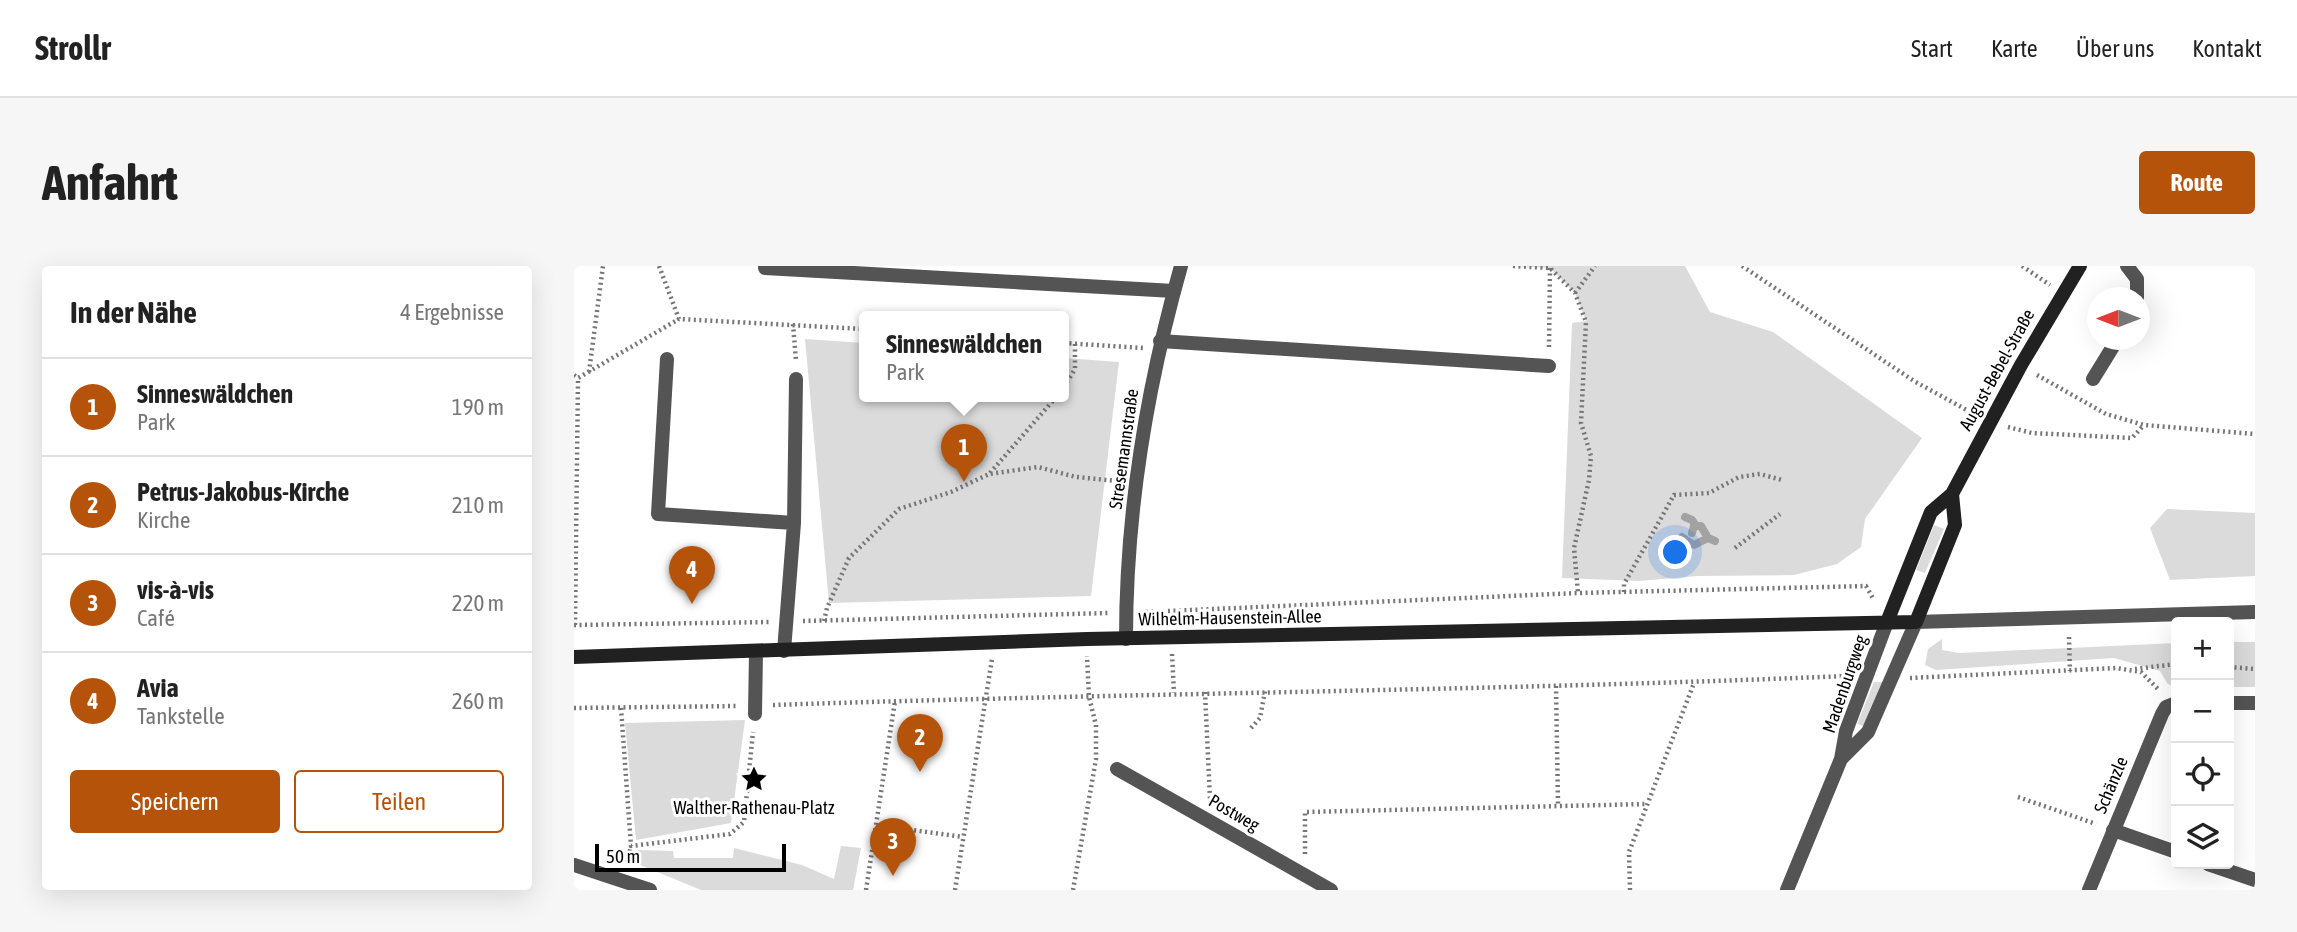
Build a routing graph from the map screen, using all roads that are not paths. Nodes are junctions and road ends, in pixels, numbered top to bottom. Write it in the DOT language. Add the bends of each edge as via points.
graph roads {
  1 [pos="1181,266"];
  2 [pos="2080,266"];
  3 [pos="2127,266"];
  4 [pos="765,268"];
  5 [pos="2137,287"];
  6 [pos="1174,291"];
  7 [pos="1159,345"];
  8 [pos="2111,350"];
  9 [pos="667,359"];
  10 [pos="1549,366"];
  11 [pos="796,379"];
  12 [pos="2093,379"];
  13 [pos="1952,494"];
  14 [pos="794,523"];
  15 [pos="2255,612"];
  16 [pos="1887,622"];
  17 [pos="1916,622"];
  18 [pos="1126,639"];
  19 [pos="756,652"];
  20 [pos="784,652"];
  21 [pos="574,657"];
  22 [pos="2234,703"];
  23 [pos="2255,703"];
  24 [pos="2171,705"];
  25 [pos="755,710"];
  26 [pos="1841,759"];
  27 [pos="1117,769"];
  28 [pos="2113,830"];
  29 [pos="2171,850"];
  30 [pos="574,865"];
  31 [pos="2223,869"];
  32 [pos="2255,880"];
  33 [pos="650,890"];
  34 [pos="1331,890"];
  35 [pos="1787,890"];
  36 [pos="2089,890"];
  1 -- 6 [label="street, Stresemannstraße"];
  2 -- 13 [label="street, August-Bebel-Straße"];
  3 -- 5 [label="street"];
  4 -- 6 [label="street"];
  6 -- 7 [label="street, Stresemannstraße"];
  7 -- 10 [label="street"];
  7 -- 18 [label="street, Stresemannstraße" via="1137,483"];
  8 -- 12 [label="street"];
  9 -- 14 [label="street" via="658,514"];
  11 -- 14 [label="street"];
  13 -- 16 [label="street, August-Bebel-Straße" via="1931,512"];
  13 -- 17 [label="street" via="1955,525"];
  14 -- 20 [label="street"];
  15 -- 17 [label="street"];
  16 -- 17 [label="street, Wilhelm-Hausenstein-Allee"];
  16 -- 18 [label="street, Wilhelm-Hausenstein-Allee"];
  16 -- 26 [label="street, Madenburgweg" via="1846,731"];
  17 -- 26 [label="street, Madenburgweg" via="1868,732"];
  18 -- 20 [label="street, Wilhelm-Hausenstein-Allee"];
  19 -- 20 [label="street, Wilhelm-Hausenstein-Allee"];
  19 -- 21 [label="street, Wilhelm-Hausenstein-Allee"];
  19 -- 25 [label="street"];
  22 -- 23 [label="street"];
  24 -- 28 [label="street, Schänzle"];
  26 -- 35 [label="street, Madenburgweg"];
  27 -- 34 [label="street, Postweg"];
  28 -- 29 [label="street"];
  28 -- 36 [label="street, Schänzle"];
  30 -- 33 [label="street"];
  31 -- 32 [label="street"];
}
